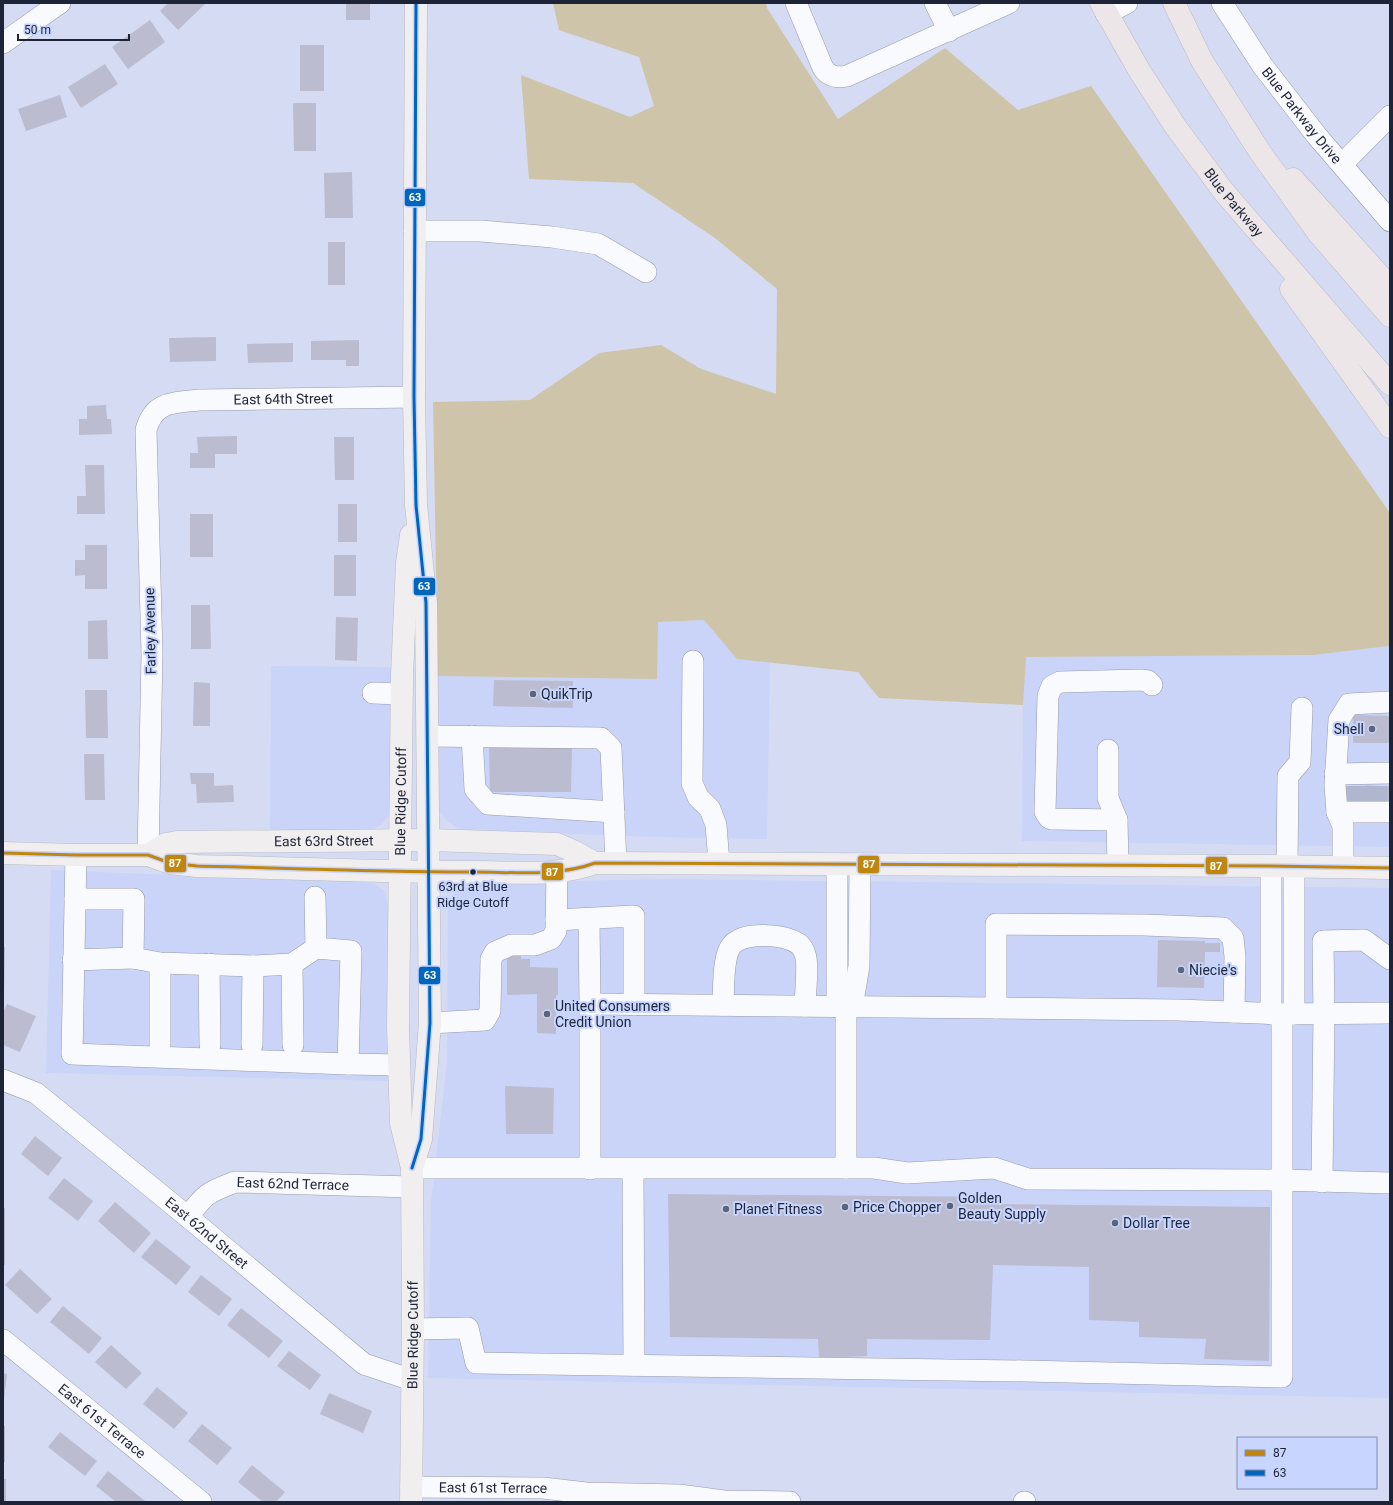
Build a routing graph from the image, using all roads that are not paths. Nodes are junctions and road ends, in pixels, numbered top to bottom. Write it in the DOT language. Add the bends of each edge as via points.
graph roads {
  1 [pos="60,3"];
  2 [pos="416,3"];
  3 [pos="796,3"];
  4 [pos="935,3"];
  5 [pos="1009,3"];
  6 [pos="1127,3"];
  7 [pos="1174,3"];
  8 [pos="1222,3"];
  9 [pos="1104,9"];
  10 [pos="949,31"];
  11 [pos="3,43"];
  12 [pos="1390,116"];
  13 [pos="1244,127"];
  14 [pos="1342,164"];
  15 [pos="1224,192"];
  16 [pos="1390,221"];
  17 [pos="414,230"];
  18 [pos="646,272"];
  19 [pos="1390,287"];
  20 [pos="1390,316"];
  21 [pos="1390,384"];
  22 [pos="414,397"];
  23 [pos="156,410"];
  24 [pos="1390,427"];
  25 [pos="416,505"];
  26 [pos="693,661"];
  27 [pos="1152,685"];
  28 [pos="373,693"];
  29 [pos="402,694"];
  30 [pos="1390,702"];
  31 [pos="1302,708"];
  32 [pos="428,736"];
  33 [pos="472,736"];
  34 [pos="1108,750"];
  35 [pos="1335,774"];
  36 [pos="1372,794"];
  37 [pos="614,812"];
  38 [pos="1337,812"];
  39 [pos="1118,820"];
  40 [pos="401,840"];
  41 [pos="429,840"];
  42 [pos="3,853"];
  43 [pos="76,855"];
  44 [pos="148,855"];
  45 [pos="595,863"];
  46 [pos="616,863"];
  47 [pos="719,863"];
  48 [pos="837,864"];
  49 [pos="860,864"];
  50 [pos="1118,866"];
  51 [pos="1284,866"];
  52 [pos="1343,867"];
  53 [pos="1390,868"];
  54 [pos="401,871"];
  55 [pos="429,872"];
  56 [pos="556,872"];
  57 [pos="315,897"];
  58 [pos="75,899"];
  59 [pos="590,919"];
  60 [pos="556,920"];
  61 [pos="316,948"];
  62 [pos="133,958"];
  63 [pos="1390,959"];
  64 [pos="74,960"];
  65 [pos="160,963"];
  66 [pos="210,964"];
  67 [pos="292,964"];
  68 [pos="253,966"];
  69 [pos="590,1004"];
  70 [pos="634,1005"];
  71 [pos="723,1005"];
  72 [pos="805,1006"];
  73 [pos="845,1007"];
  74 [pos="996,1008"];
  75 [pos="1234,1012"];
  76 [pos="1390,1013"];
  77 [pos="1283,1014"];
  78 [pos="1324,1014"];
  79 [pos="430,1023"];
  80 [pos="160,1045"];
  81 [pos="210,1045"];
  82 [pos="252,1045"];
  83 [pos="293,1045"];
  84 [pos="348,1064"];
  85 [pos="398,1065"];
  86 [pos="3,1080"];
  87 [pos="846,1168"];
  88 [pos="590,1169"];
  89 [pos="632,1169"];
  90 [pos="412,1178"];
  91 [pos="1282,1180"];
  92 [pos="1322,1182"];
  93 [pos="1390,1183"];
  94 [pos="188,1217"];
  95 [pos="413,1329"];
  96 [pos="3,1340"];
  97 [pos="634,1365"];
  98 [pos="412,1380"];
  99 [pos="411,1495"];
  100 [pos="201,1502"];
  101 [pos="790,1502"];
  1 -- 11 [label="street"];
  2 -- 17 [label="main road, Blue Ridge Cutoff"];
  3 -- 10 [label="street" via="823,68 830,76 835,77 847,76"];
  4 -- 10 [label="street"];
  5 -- 10 [label="street"];
  6 -- 9 [label="street"];
  7 -- 13 [label="highway" via="1202,61"];
  8 -- 14 [label="street, Blue Parkway Drive" via="1262,65"];
  9 -- 15 [label="highway, Blue Parkway" via="1175,126"];
  12 -- 14 [label="street"];
  13 -- 19 [label="highway" via="1301,186"];
  13 -- 20 [label="highway" via="1319,234"];
  14 -- 16 [label="street, Blue Parkway Drive"];
  15 -- 21 [label="highway, Blue Parkway"];
  15 -- 24 [label="highway"];
  17 -- 18 [label="street" via="481,231 598,244"];
  17 -- 22 [label="main road, Blue Ridge Cutoff"];
  22 -- 23 [label="street, East 64th Street" via="199,400 167,404"];
  22 -- 25 [label="main road, Blue Ridge Cutoff"];
  23 -- 44 [label="street, Farley Avenue" via="149,419 146,430 152,654"];
  25 -- 29 [label="main road, Blue Ridge Cutoff" via="407,563"];
  25 -- 32 [label="main road, Blue Ridge Cutoff" via="426,603"];
  26 -- 47 [label="street" via="692,783 698,796 710,809 716,825"];
  27 -- 39 [label="street" via="1141,680 1060,682 1052,686 1048,696 1046,816 1052,819"];
  28 -- 29 [label="street"];
  29 -- 40 [label="main road, Blue Ridge Cutoff"];
  30 -- 35 [label="street" via="1349,704 1339,720"];
  31 -- 51 [label="street" via="1300,762 1288,776"];
  32 -- 33 [label="street"];
  32 -- 41 [label="main road, Blue Ridge Cutoff"];
  33 -- 37 [label="street" via="475,789 488,804"];
  33 -- 37 [label="street" via="601,738 612,748"];
  34 -- 39 [label="street" via="1108,798"];
  35 -- 36 [label="street"];
  35 -- 38 [label="street"];
  36 -- 38 [label="street"];
  37 -- 46 [label="street"];
  38 -- 52 [label="street" via="1343,826"];
  39 -- 50 [label="street"];
  40 -- 41 [label="main road, East 63rd Street"];
  40 -- 44 [label="main road, East 63rd Street" via="177,842 166,844"];
  40 -- 54 [label="main road, Blue Ridge Cutoff"];
  41 -- 45 [label="main road, East 63rd Street" via="556,844"];
  41 -- 55 [label="main road, Blue Ridge Cutoff"];
  42 -- 43 [label="main road, East 63rd Street"];
  43 -- 44 [label="main road, East 63rd Street"];
  43 -- 58 [label="street"];
  44 -- 54 [label="main road, East 63rd Street" via="170,863 197,866"];
  45 -- 46 [label="main road, East 63rd Street"];
  45 -- 56 [label="main road, East 63rd Street"];
  46 -- 47 [label="main road, East 63rd Street"];
  47 -- 48 [label="main road, East 63rd Street"];
  48 -- 49 [label="main road, East 63rd Street"];
  48 -- 73 [label="street"];
  49 -- 50 [label="main road, East 63rd Street"];
  49 -- 73 [label="street" via="859,966"];
  50 -- 51 [label="main road, East 63rd Street"];
  51 -- 52 [label="main road, East 63rd Street"];
  51 -- 77 [label="street"];
  52 -- 53 [label="main road, East 63rd Street"];
  54 -- 55 [label="main road, East 63rd Street"];
  54 -- 85 [label="main road, Blue Ridge Cutoff"];
  55 -- 56 [label="main road, East 63rd Street"];
  55 -- 79 [label="main road, Blue Ridge Cutoff"];
  56 -- 60 [label="street"];
  57 -- 61 [label="street"];
  58 -- 62 [label="street" via="134,899"];
  58 -- 64 [label="street"];
  59 -- 60 [label="street"];
  59 -- 69 [label="street"];
  59 -- 70 [label="street" via="634,916"];
  60 -- 79 [label="street" via="556,931 551,939 535,945 511,945 495,952 491,959 490,1011 485,1020"];
  61 -- 67 [label="street"];
  61 -- 84 [label="street" via="351,951"];
  62 -- 64 [label="street"];
  62 -- 65 [label="street"];
  63 -- 78 [label="street" via="1364,940 1323,941"];
  64 -- 84 [label="street" via="72,1054"];
  65 -- 66 [label="street"];
  65 -- 80 [label="street"];
  66 -- 68 [label="street"];
  66 -- 81 [label="street"];
  67 -- 68 [label="street"];
  67 -- 83 [label="street"];
  68 -- 82 [label="street"];
  69 -- 70 [label="street"];
  69 -- 88 [label="street"];
  70 -- 71 [label="street"];
  71 -- 72 [label="street"];
  71 -- 72 [label="street" via="724,965 731,946 743,937 755,936 783,937 800,944 806,964"];
  72 -- 73 [label="street"];
  73 -- 74 [label="street"];
  73 -- 87 [label="street"];
  74 -- 75 [label="street"];
  74 -- 75 [label="street" via="996,924 1144,925 1223,928 1233,938"];
  75 -- 77 [label="street"];
  76 -- 78 [label="street"];
  77 -- 78 [label="street"];
  77 -- 91 [label="street"];
  78 -- 92 [label="street"];
  79 -- 90 [label="main road, Blue Ridge Cutoff" via="421,1139"];
  84 -- 85 [label="street"];
  85 -- 90 [label="main road, Blue Ridge Cutoff" via="400,1123"];
  86 -- 94 [label="street, East 62nd Street" via="36,1093"];
  87 -- 89 [label="street, East 62nd Terrace"];
  87 -- 91 [label="street, East 62nd Terrace" via="874,1168 907,1173 994,1168 1028,1179"];
  88 -- 89 [label="street, East 62nd Terrace"];
  88 -- 90 [label="street, East 62nd Terrace"];
  89 -- 97 [label="street"];
  90 -- 94 [label="street, East 62nd Terrace" via="236,1182 210,1192 199,1200"];
  90 -- 95 [label="main road, Blue Ridge Cutoff"];
  91 -- 92 [label="street, East 62nd Terrace"];
  91 -- 97 [label="street" via="1282,1377"];
  92 -- 93 [label="street, East 62nd Terrace"];
  94 -- 98 [label="street, East 62nd Street" via="364,1364"];
  95 -- 97 [label="street" via="468,1328 476,1363"];
  95 -- 98 [label="main road, Blue Ridge Cutoff"];
  96 -- 100 [label="street, East 61st Terrace"];
  98 -- 99 [label="main road, Blue Ridge Cutoff"];
  99 -- 101 [label="street, East 61st Terrace" via="543,1488 586,1493 679,1494 724,1501"];
}
